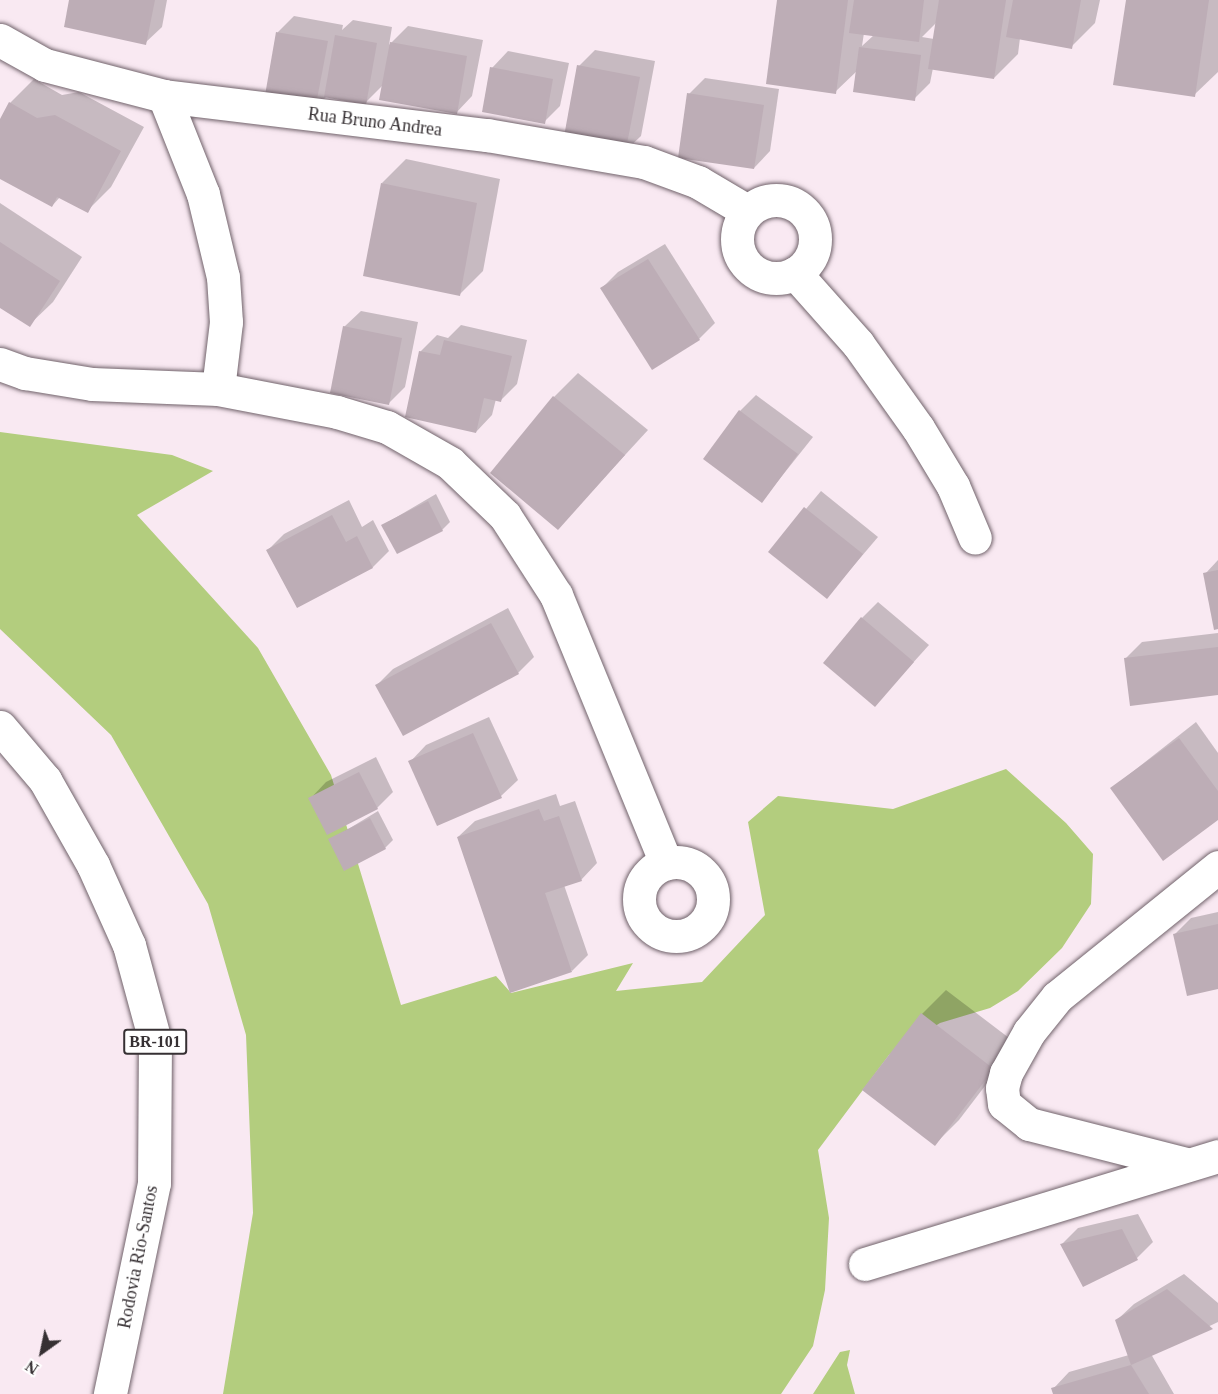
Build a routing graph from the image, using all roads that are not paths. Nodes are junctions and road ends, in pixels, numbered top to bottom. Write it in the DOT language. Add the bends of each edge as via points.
graph roads {
  1 [pos="0,40"];
  2 [pos="164,96"];
  3 [pos="747,211"];
  4 [pos="795,273"];
  5 [pos="0,364"];
  6 [pos="218,389"];
  7 [pos="975,538"];
  8 [pos="0,727"];
  9 [pos="666,863"];
  10 [pos="1218,867"];
  11 [pos="1218,1156"];
  12 [pos="1186,1164"];
  13 [pos="865,1264"];
  14 [pos="110,1394"];
  1 -- 2 [label="main road, Rua Bruno Andrea" via="45,65"];
  2 -- 3 [label="main road, Rua Bruno Andrea" via="487,135 644,162 698,182"];
  2 -- 6 [label="main road" via="200,183 223,277 226,322"];
  3 -- 4 [label="main road" via="737,229 737,250 747,268 765,278 786,278"];
  3 -- 4 [label="main road" via="765,200 786,201 804,211 814,229 815,249 805,268"];
  4 -- 7 [label="main road" via="858,344 918,428 953,486"];
  5 -- 6 [label="main road" via="25,373 92,384"];
  6 -- 9 [label="main road" via="337,412 387,428 450,462 505,516 556,596"];
  8 -- 14 [label="main road, Rodovia Rio-Santos / BR-101" via="45,780 93,865 129,945 155,1041 154,1183"];
  10 -- 12 [label="main road" via="1041,1014 1006,1073 1002,1088 1004,1104 1029,1124"];
  11 -- 12 [label="main road"];
  12 -- 13 [label="main road"];
}
